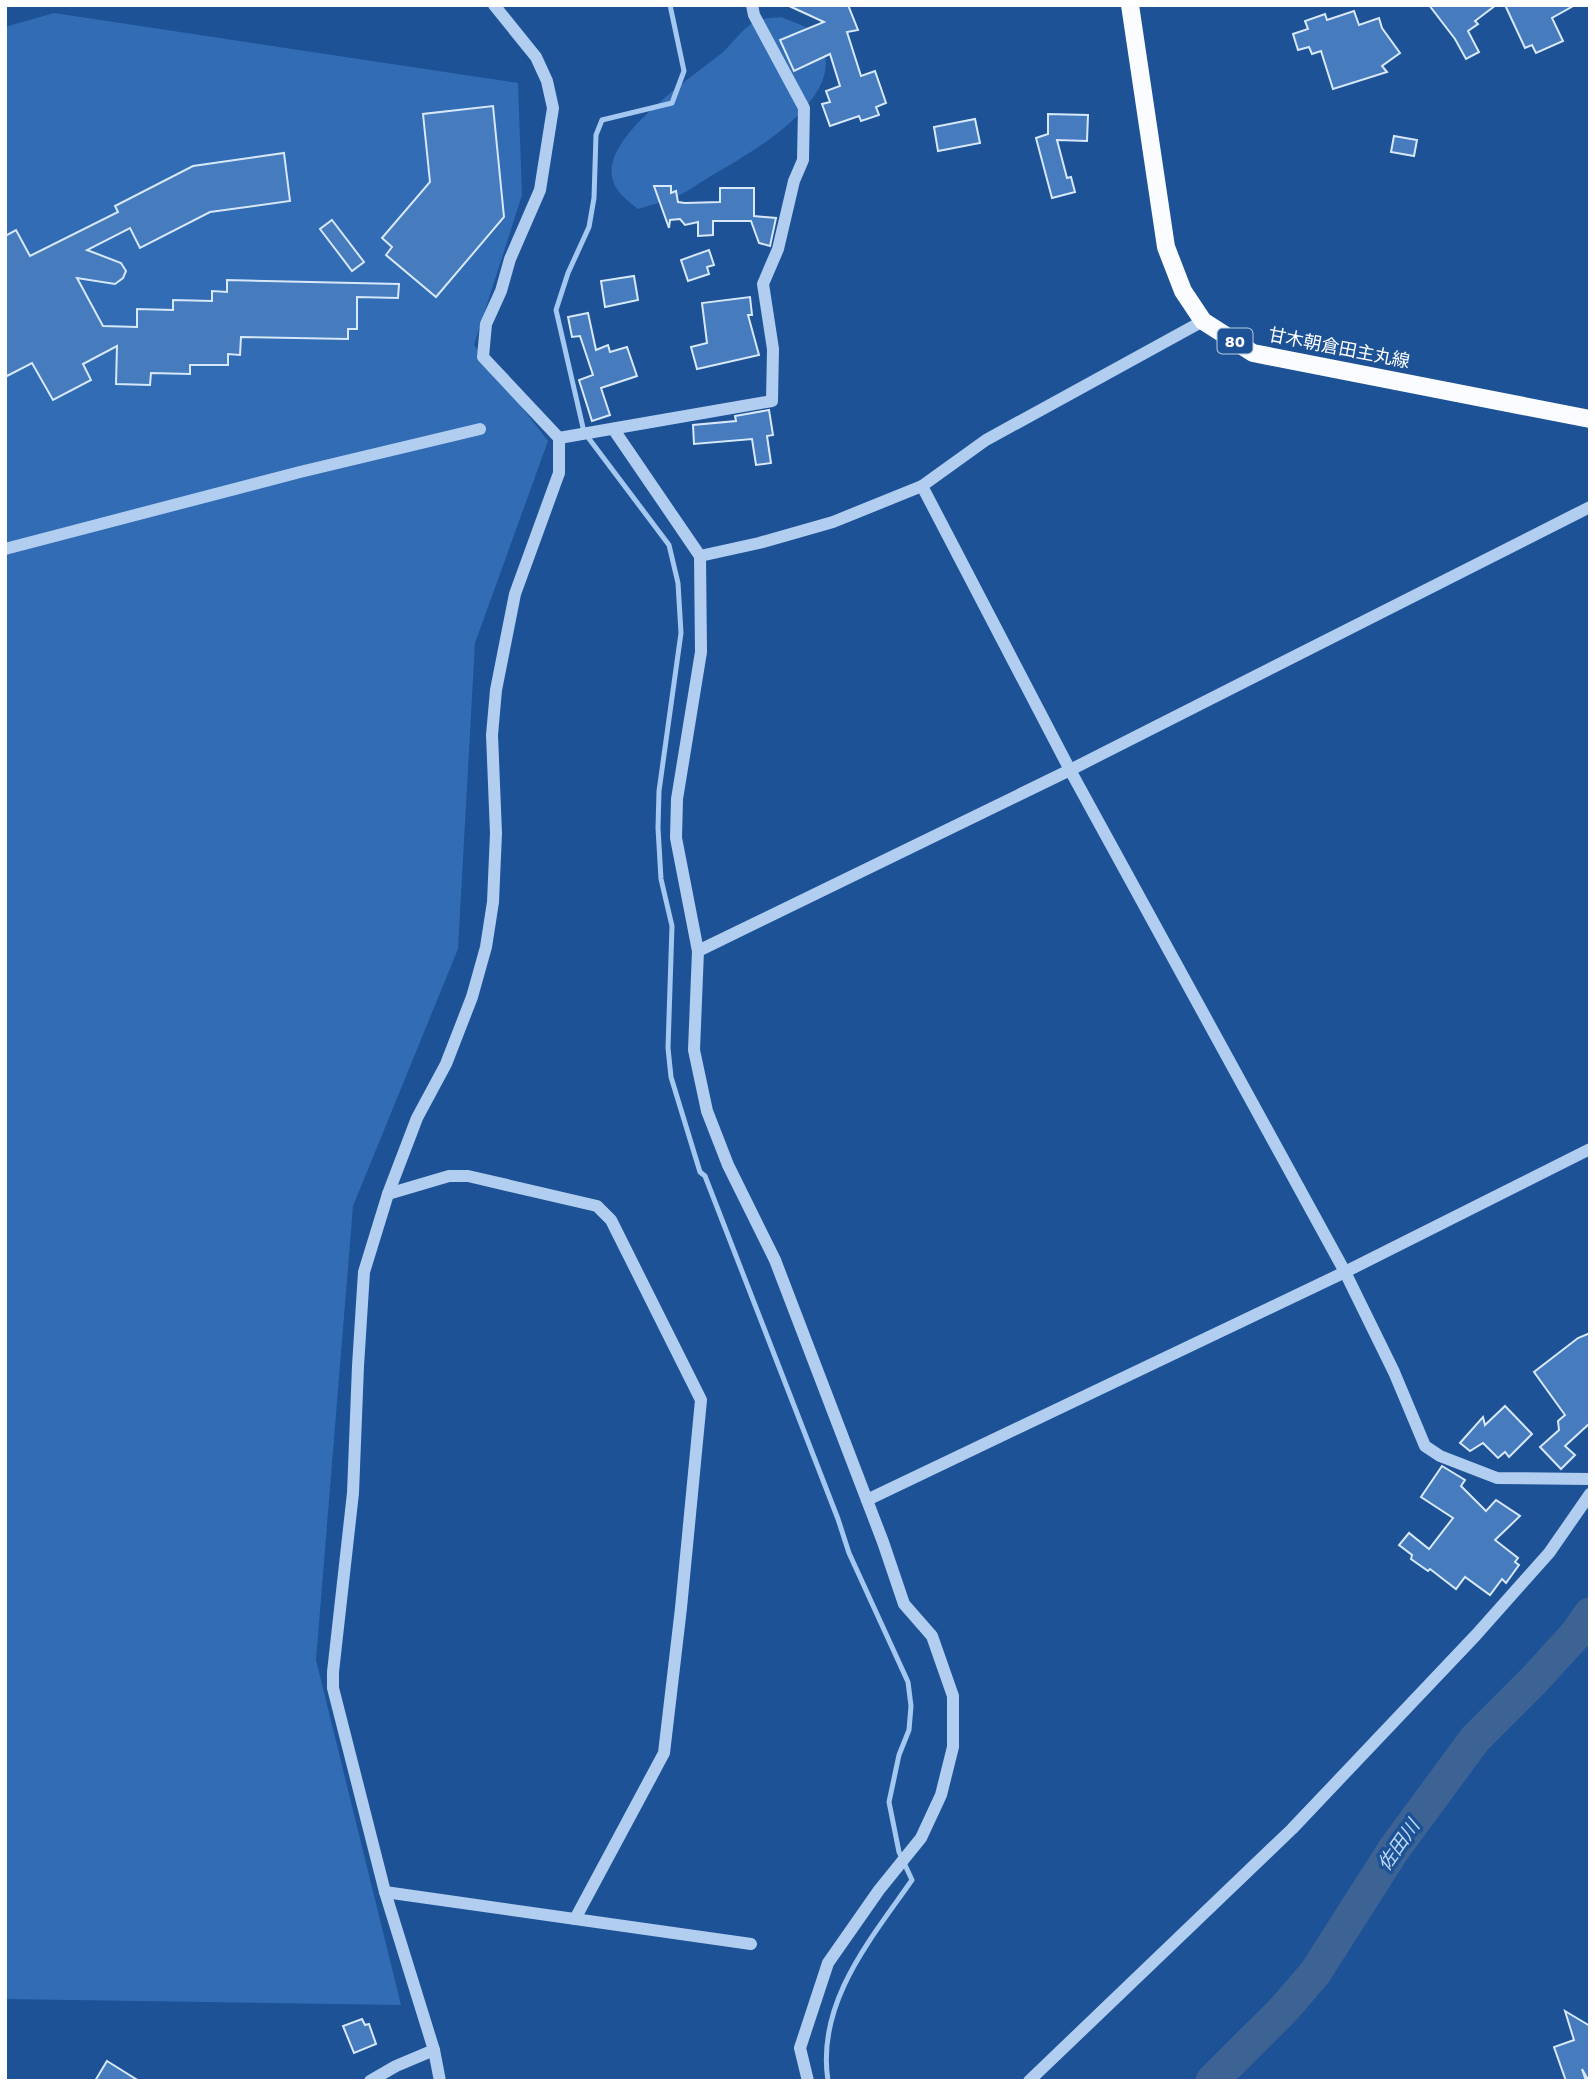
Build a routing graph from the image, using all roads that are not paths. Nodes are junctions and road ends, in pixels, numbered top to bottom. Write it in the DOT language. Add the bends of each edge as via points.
graph roads {
  1 [pos="494,5"];
  2 [pos="752,5"];
  3 [pos="1130,5"];
  4 [pos="1203,321"];
  5 [pos="1590,419"];
  6 [pos="480,429"];
  7 [pos="614,430"];
  8 [pos="559,438"];
  9 [pos="922,486"];
  10 [pos="1590,507"];
  11 [pos="5,549"];
  12 [pos="700,556"];
  13 [pos="1070,769"];
  14 [pos="698,951"];
  15 [pos="1590,1149"];
  16 [pos="388,1194"];
  17 [pos="1345,1272"];
  18 [pos="1590,1479"];
  19 [pos="1590,1494"];
  20 [pos="867,1500"];
  21 [pos="385,1892"];
  22 [pos="575,1919"];
  23 [pos="751,1944"];
  24 [pos="434,2050"];
  25 [pos="370,2081"];
  26 [pos="440,2081"];
  27 [pos="808,2081"];
  28 [pos="1029,2081"];
  1 -- 8 [label="street" via="536,57 553,108 540,190 486,324 483,357"];
  2 -- 7 [label="street" via="804,107 803,160 778,250 762,284 773,349 772,401"];
  3 -- 4 [label="main road, 甘木朝倉田主丸線 / 80" via="1166,247 1183,291"];
  4 -- 5 [label="main road, 甘木朝倉田主丸線 / 80" via="1254,353"];
  4 -- 9 [label="street" via="986,440"];
  6 -- 11 [label="street"];
  7 -- 8 [label="street"];
  7 -- 12 [label="street"];
  8 -- 16 [label="street" via="559,473 515,594 496,690 492,735 496,833 486,947 446,1064 417,1118"];
  9 -- 12 [label="street" via="833,522"];
  9 -- 13 [label="street"];
  10 -- 13 [label="street"];
  12 -- 14 [label="street" via="701,652 677,799 676,838"];
  13 -- 14 [label="street"];
  13 -- 17 [label="street"];
  14 -- 20 [label="street" via="695,1050 707,1111 775,1261"];
  15 -- 17 [label="street"];
  16 -- 21 [label="street" via="364,1272 353,1493 333,1688"];
  16 -- 22 [label="street" via="468,1175 597,1206 611,1220 701,1400 664,1753"];
  17 -- 18 [label="street" via="1425,1446 1497,1478"];
  17 -- 20 [label="street"];
  19 -- 28 [label="street" via="1540,1564 1292,1829"];
  20 -- 27 [label="street" via="904,1604 932,1636 941,1660 953,1696 953,1746 941,1795 921,1838 828,1963 800,2048"];
  21 -- 22 [label="street"];
  21 -- 24 [label="street"];
  22 -- 23 [label="street"];
  24 -- 25 [label="street"];
  24 -- 26 [label="street"];
}
